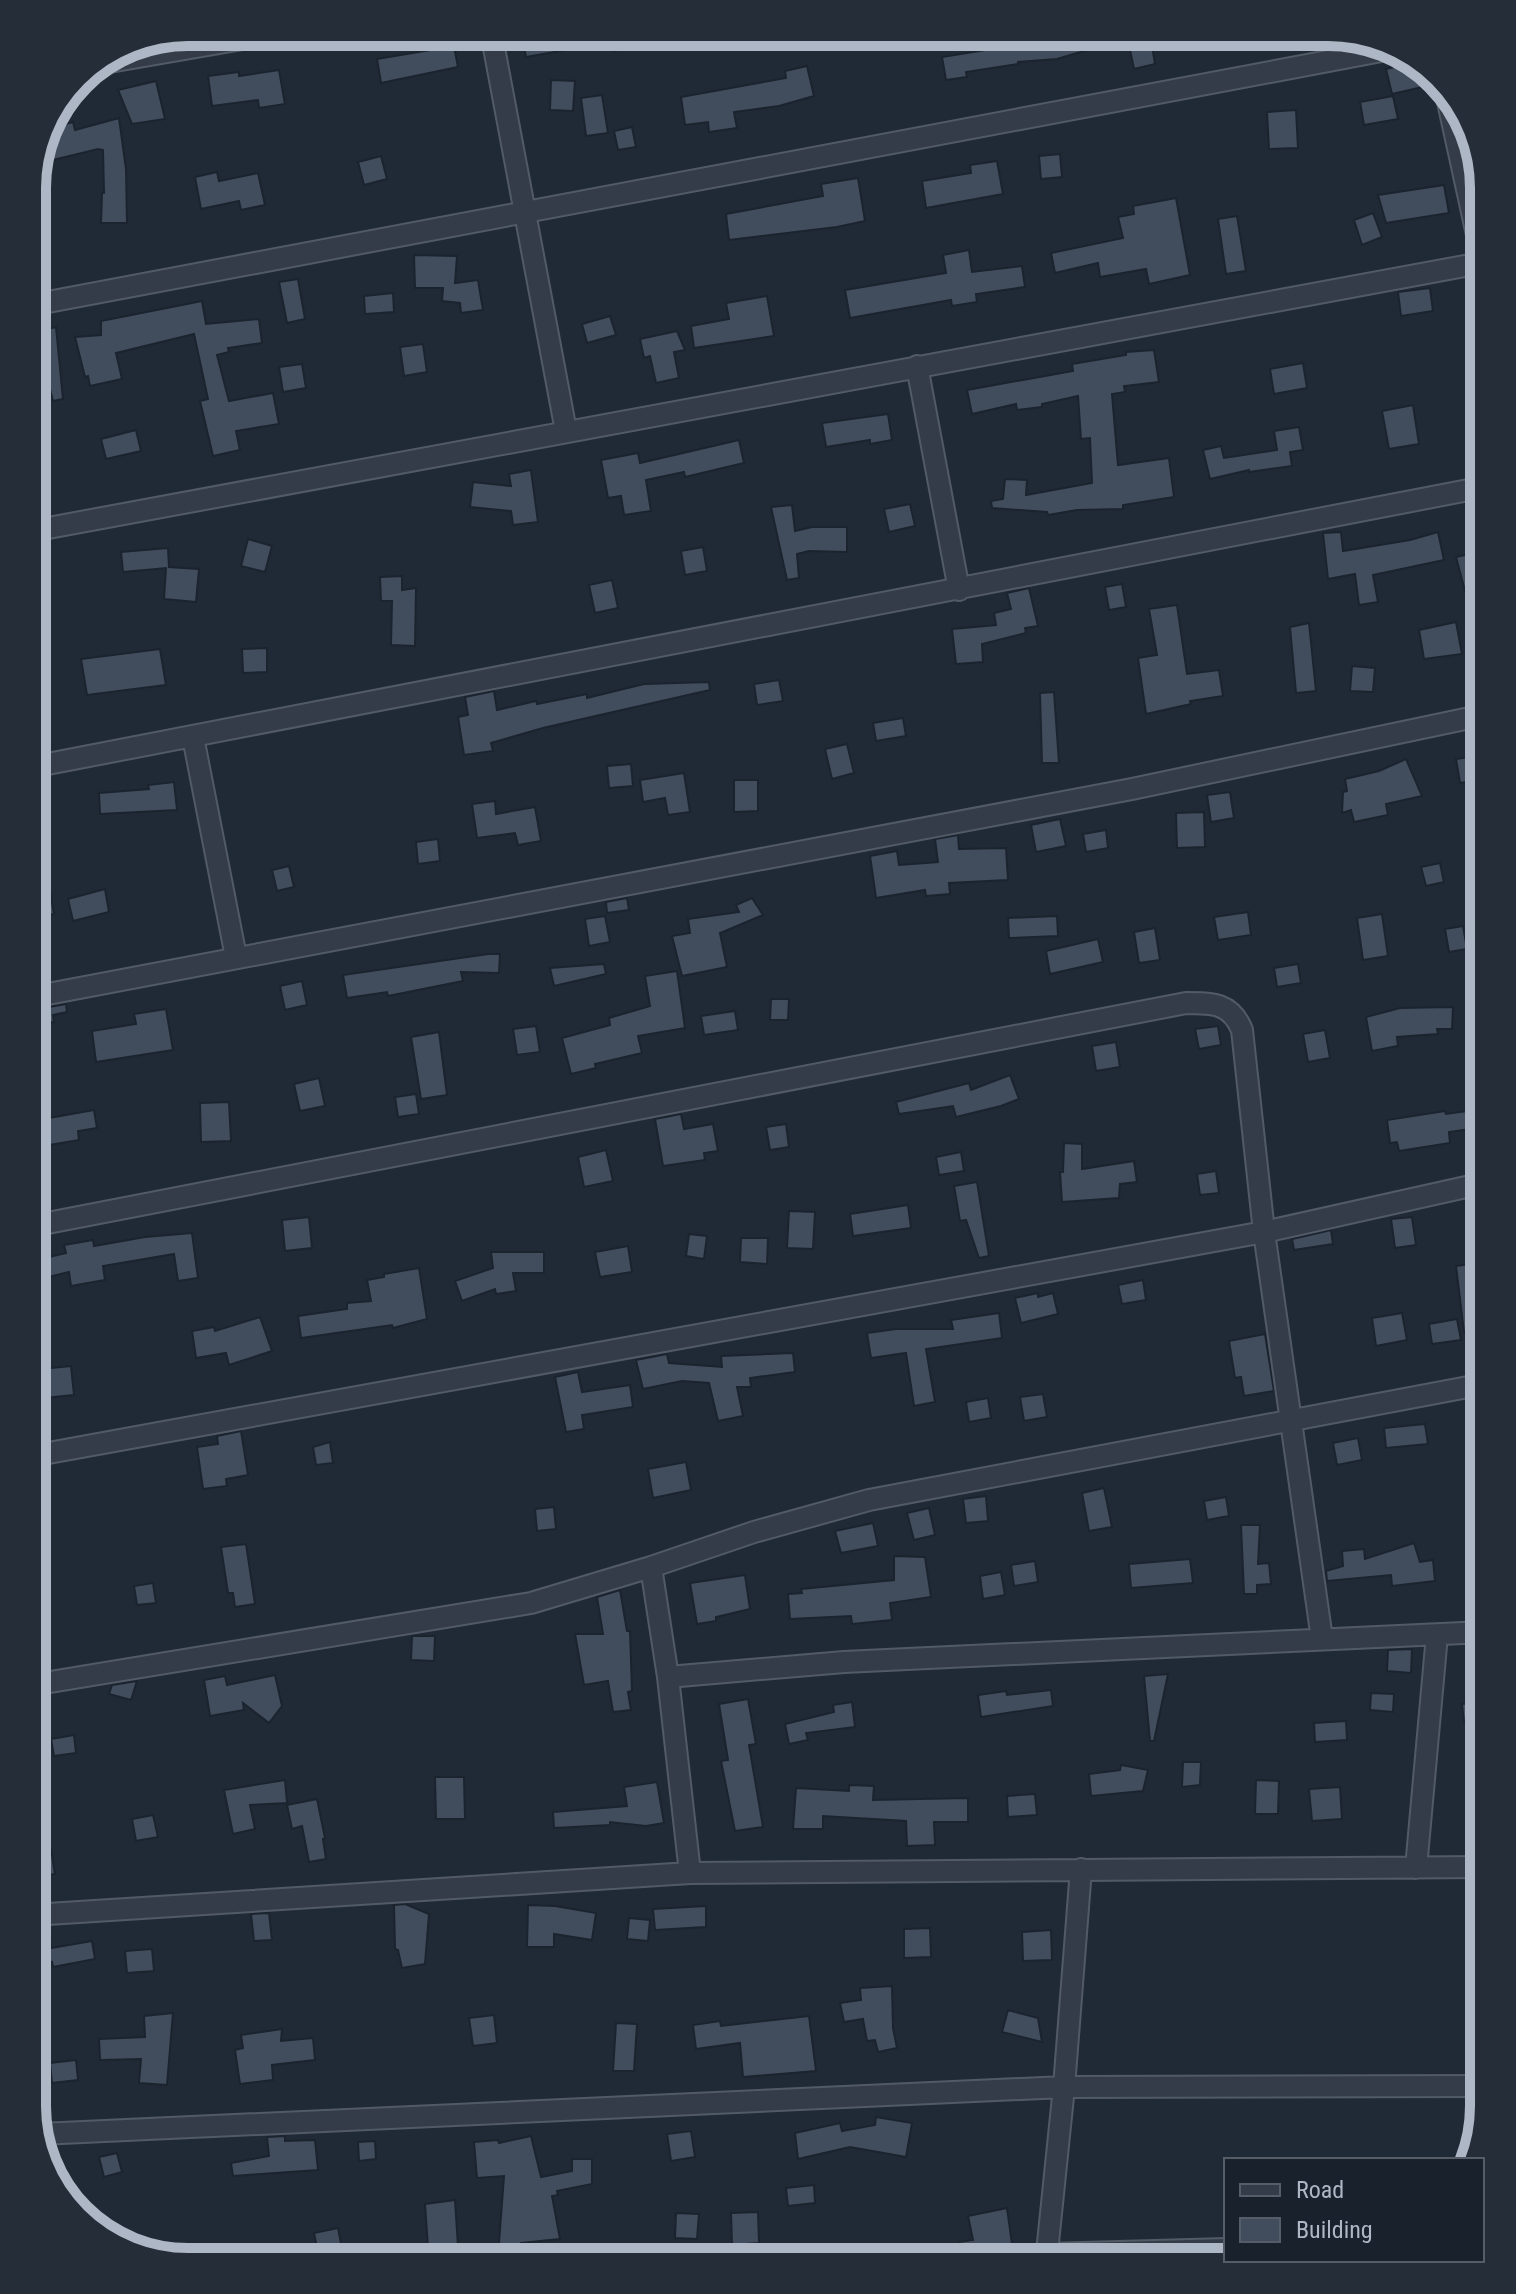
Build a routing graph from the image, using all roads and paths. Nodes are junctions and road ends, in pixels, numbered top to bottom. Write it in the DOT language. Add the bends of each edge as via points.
graph roads {
  1 [pos="202,46"];
  2 [pos="494,46"];
  3 [pos="1370,53"];
  4 [pos="131,58"];
  5 [pos="1451,118"];
  6 [pos="1470,205"];
  7 [pos="525,213"];
  8 [pos="1470,267"];
  9 [pos="46,302"];
  10 [pos="917,366"];
  11 [pos="566,431"];
  12 [pos="1470,490"];
  13 [pos="46,528"];
  14 [pos="959,590"];
  15 [pos="1470,718"];
  16 [pos="193,737"];
  17 [pos="46,764"];
  18 [pos="236,957"];
  19 [pos="46,994"];
  20 [pos="1470,1186"];
  21 [pos="46,1223"];
  22 [pos="1264,1232"];
  23 [pos="1470,1387"];
  24 [pos="1291,1419"];
  25 [pos="46,1453"];
  26 [pos="651,1567"];
  27 [pos="1470,1633"];
  28 [pos="1437,1635"];
  29 [pos="1322,1639"];
  30 [pos="668,1677"];
  31 [pos="46,1683"];
  32 [pos="1470,1867"];
  33 [pos="1416,1868"];
  34 [pos="1081,1869"];
  35 [pos="690,1873"];
  36 [pos="46,1914"];
  37 [pos="1470,2086"];
  38 [pos="1064,2087"];
  39 [pos="49,2134"];
  40 [pos="1048,2248"];
  1 -- 4 [label="street"];
  2 -- 7 [label="street"];
  3 -- 7 [label="street"];
  5 -- 6 [label="street"];
  7 -- 9 [label="street"];
  7 -- 11 [label="street"];
  8 -- 10 [label="street"];
  10 -- 11 [label="street"];
  10 -- 14 [label="street"];
  11 -- 13 [label="street"];
  12 -- 14 [label="street"];
  14 -- 16 [label="street"];
  15 -- 18 [label="street" via="1132,789"];
  16 -- 17 [label="street"];
  16 -- 18 [label="street"];
  18 -- 19 [label="street"];
  20 -- 22 [label="street"];
  21 -- 22 [label="street" via="1204,1003 1222,1006 1236,1016 1242,1030"];
  22 -- 24 [label="street"];
  22 -- 25 [label="street"];
  23 -- 24 [label="street"];
  24 -- 26 [label="street" via="869,1500"];
  24 -- 29 [label="street"];
  26 -- 30 [label="street"];
  26 -- 31 [label="street" via="481,1613"];
  27 -- 28 [label="street"];
  28 -- 29 [label="street"];
  28 -- 33 [label="street"];
  29 -- 30 [label="street" via="844,1662"];
  30 -- 35 [label="street"];
  32 -- 33 [label="street"];
  33 -- 34 [label="street"];
  34 -- 35 [label="street"];
  34 -- 38 [label="street"];
  35 -- 36 [label="street"];
  37 -- 38 [label="street"];
  38 -- 39 [label="street"];
  38 -- 40 [label="street"];
}
